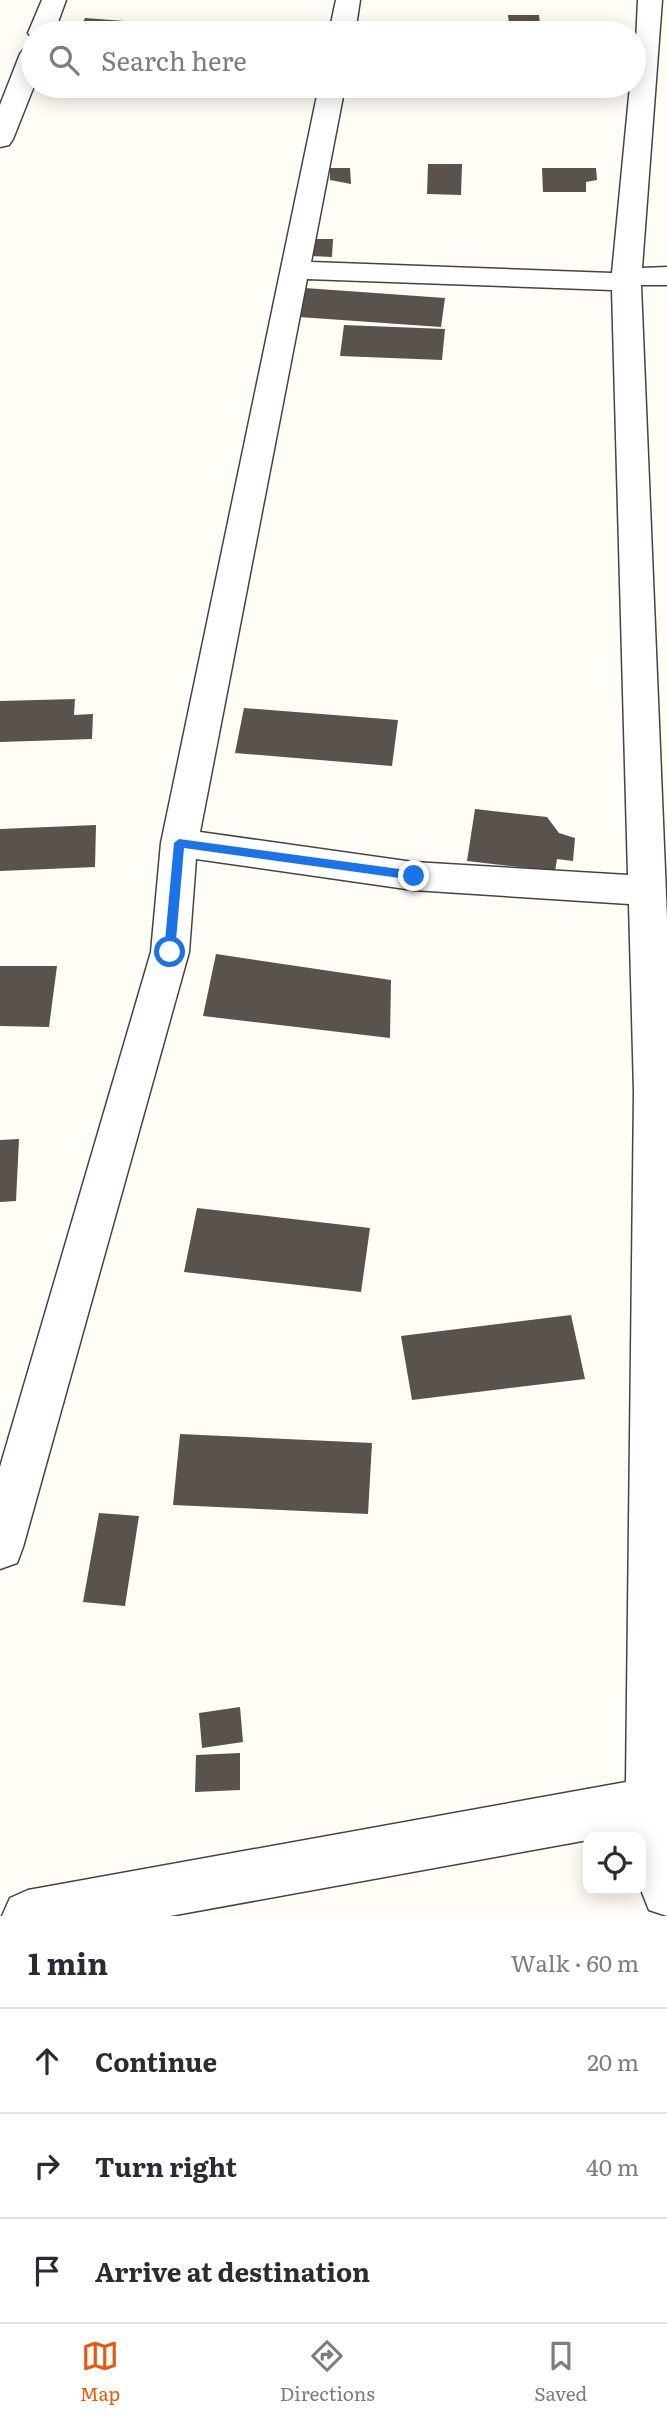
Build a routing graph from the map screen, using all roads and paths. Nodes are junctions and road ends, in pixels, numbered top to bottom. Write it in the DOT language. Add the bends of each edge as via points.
graph roads {
  1 [pos="54,0"];
  2 [pos="348,0"];
  3 [pos="650,0"];
  4 [pos="46,21"];
  5 [pos="344,21"];
  6 [pos="646,47"];
  7 [pos="21,85"];
  8 [pos="330,98"];
  9 [pos="642,98"];
  10 [pos="0,139"];
  11 [pos="296,270"];
  12 [pos="667,276"];
  13 [pos="626,280"];
  14 [pos="654,731"];
  15 [pos="179,843"];
  16 [pos="647,891"];
  17 [pos="0,1547"];
  18 [pos="659,1801"];
  19 [pos="667,1892"];
  20 [pos="28,1916"];
  1 -- 4 [label="street"];
  2 -- 5 [label="street"];
  3 -- 6 [label="street"];
  7 -- 10 [label="street"];
  8 -- 11 [label="street"];
  9 -- 13 [label="street"];
  11 -- 13 [label="street"];
  11 -- 15 [label="street"];
  12 -- 13 [label="street"];
  13 -- 14 [label="street"];
  14 -- 16 [label="street"];
  15 -- 16 [label="street" via="414,876"];
  15 -- 17 [label="street" via="170,952"];
  16 -- 18 [label="street" via="654,1092"];
  18 -- 19 [label="street"];
  18 -- 20 [label="street"];
}
